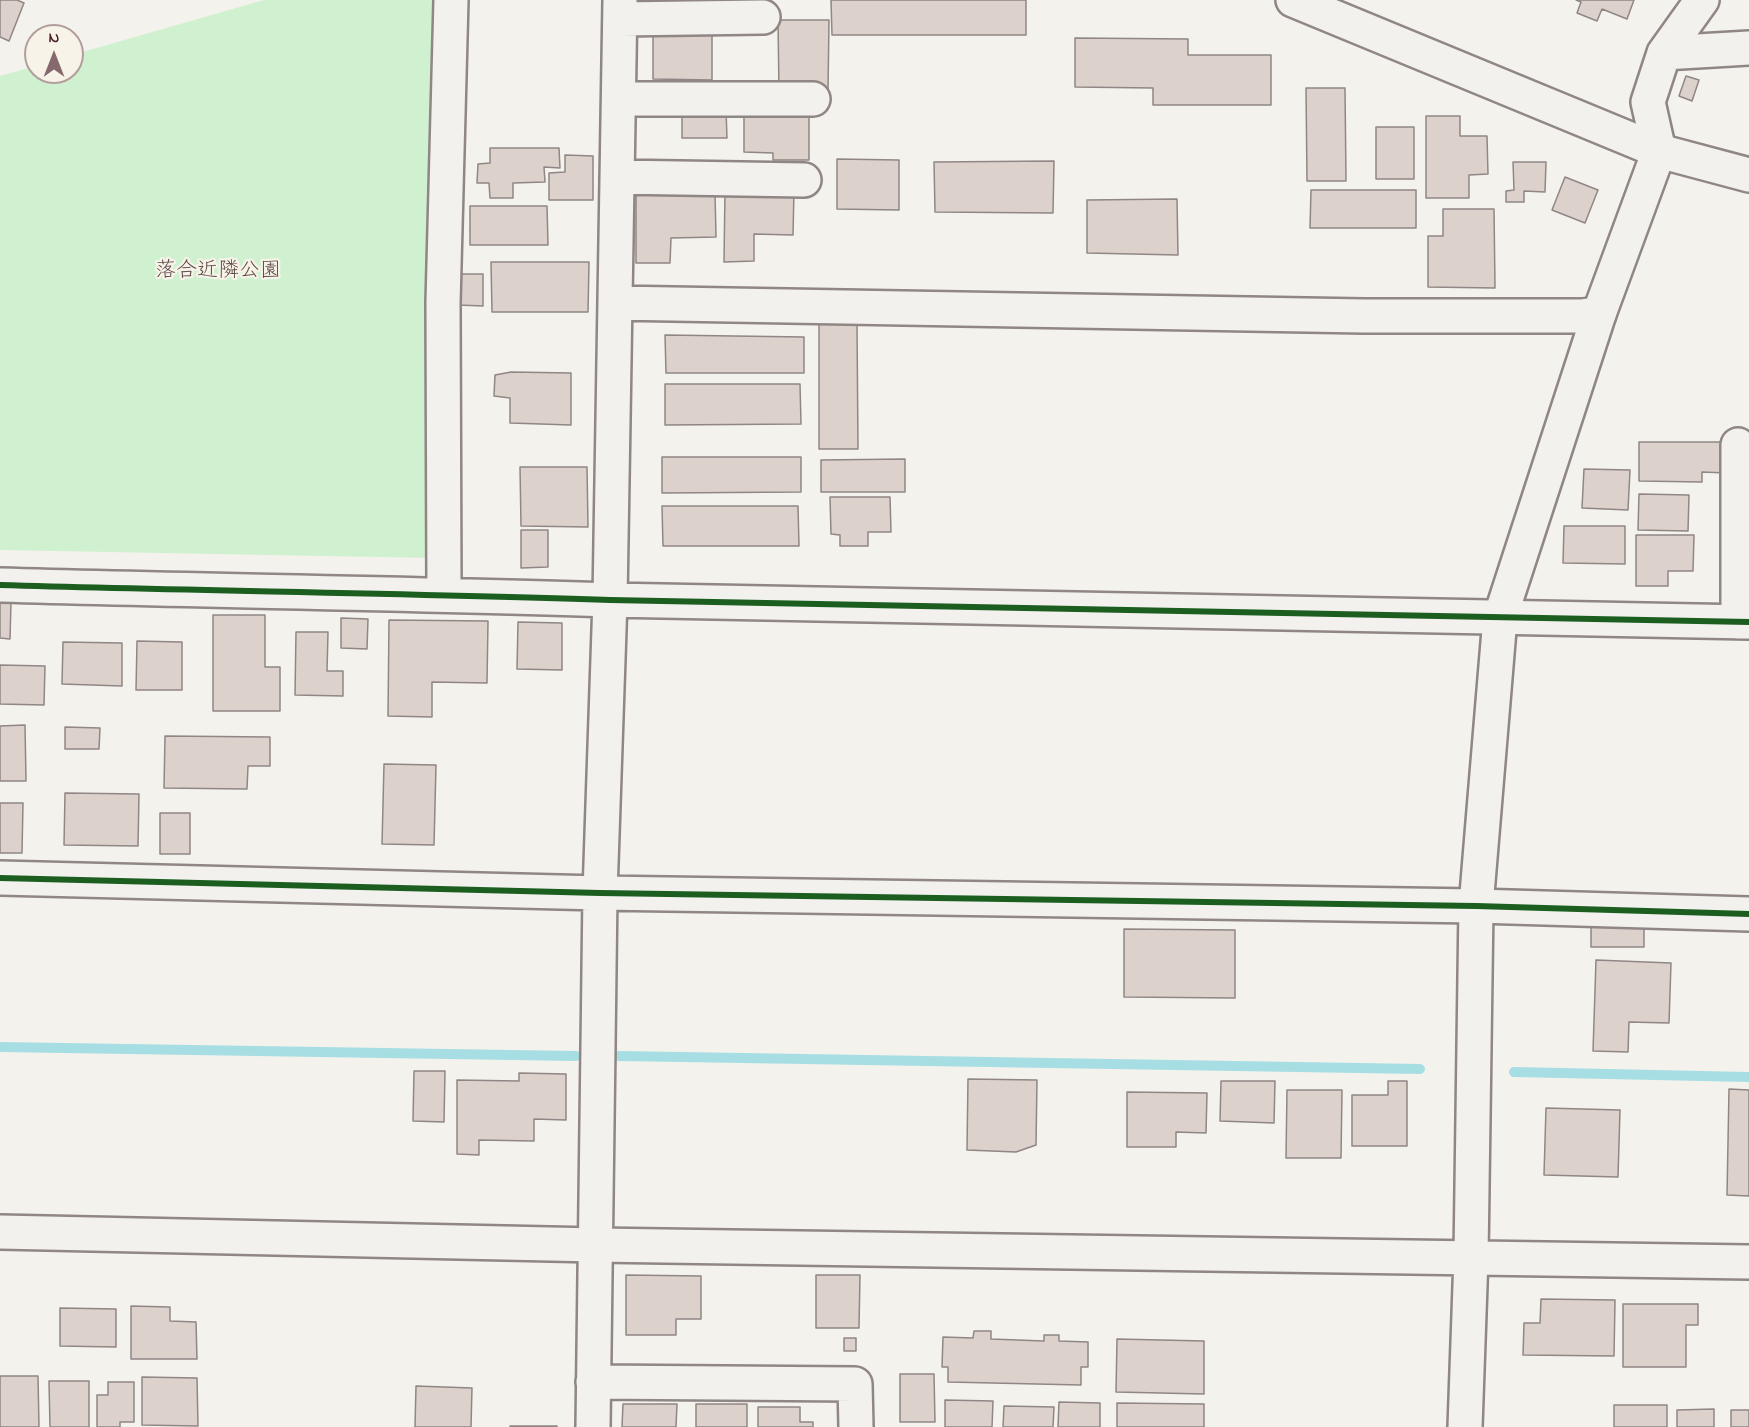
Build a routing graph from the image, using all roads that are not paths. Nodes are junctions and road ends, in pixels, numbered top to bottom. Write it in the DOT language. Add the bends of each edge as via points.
graph roads {
  1 [pos="451,0"];
  2 [pos="1293,0"];
  3 [pos="1702,0"];
  4 [pos="620,10"];
  5 [pos="763,17"];
  6 [pos="1749,48"];
  7 [pos="1664,53"];
  8 [pos="618,99"];
  9 [pos="813,99"];
  10 [pos="1659,151"];
  11 [pos="1749,175"];
  12 [pos="617,177"];
  13 [pos="804,180"];
  14 [pos="615,303"];
  15 [pos="1599,314"];
  16 [pos="1738,445"];
  17 [pos="0,585"];
  18 [pos="444,594"];
  19 [pos="610,600"];
  20 [pos="1500,618"];
  21 [pos="1744,622"];
  22 [pos="0,878"];
  23 [pos="600,893"];
  24 [pos="1476,906"];
  25 [pos="1749,914"];
  26 [pos="0,1232"];
  27 [pos="596,1245"];
  28 [pos="1472,1257"];
  29 [pos="1749,1262"];
  30 [pos="593,1382"];
  31 [pos="593,1427"];
  32 [pos="856,1427"];
  33 [pos="1465,1427"];
  1 -- 18 [label="street" via="443,303"];
  2 -- 10 [label="street"];
  3 -- 7 [label="street"];
  4 -- 5 [label="street"];
  4 -- 8 [label="street"];
  6 -- 7 [label="street"];
  7 -- 10 [label="street" via="1648,102"];
  8 -- 9 [label="street"];
  8 -- 12 [label="street"];
  10 -- 11 [label="street"];
  10 -- 15 [label="street"];
  12 -- 13 [label="street"];
  12 -- 14 [label="street"];
  14 -- 15 [label="street" via="1364,316"];
  14 -- 19 [label="street"];
  15 -- 20 [label="street"];
  16 -- 21 [label="street"];
  17 -- 18 [label="street"];
  18 -- 19 [label="street"];
  19 -- 20 [label="street"];
  19 -- 23 [label="street"];
  20 -- 21 [label="street"];
  20 -- 24 [label="street"];
  22 -- 23 [label="street"];
  23 -- 24 [label="street"];
  23 -- 27 [label="street"];
  24 -- 25 [label="street"];
  24 -- 28 [label="street"];
  26 -- 27 [label="street"];
  27 -- 28 [label="street"];
  27 -- 30 [label="street"];
  28 -- 29 [label="street"];
  28 -- 33 [label="street"];
  30 -- 31 [label="street"];
  30 -- 32 [label="street" via="855,1384"];
}
